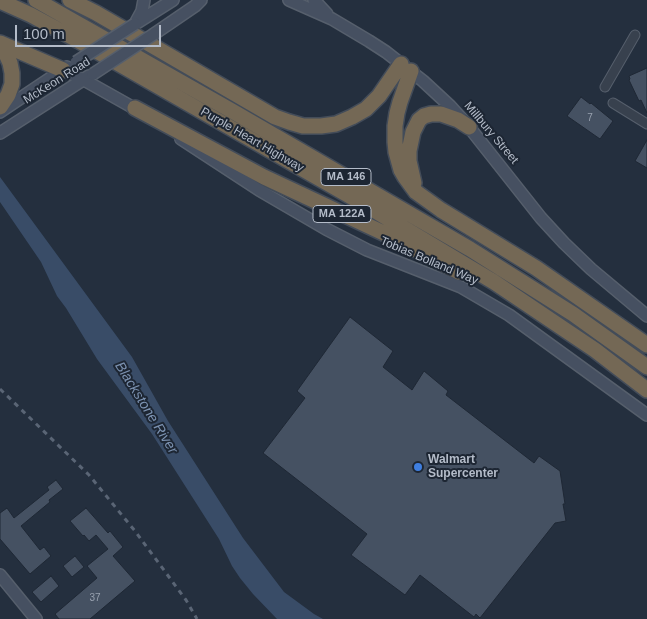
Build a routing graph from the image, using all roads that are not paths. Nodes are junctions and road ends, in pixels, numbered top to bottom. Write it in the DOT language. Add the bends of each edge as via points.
graph roads {
  1 [pos="36,0"];
  2 [pos="70,0"];
  3 [pos="144,0"];
  4 [pos="173,0"];
  5 [pos="202,0"];
  6 [pos="289,0"];
  7 [pos="314,0"];
  8 [pos="0,1"];
  9 [pos="332,19"];
  10 [pos="135,24"];
  11 [pos="635,35"];
  12 [pos="0,45"];
  13 [pos="70,66"];
  14 [pos="406,68"];
  15 [pos="89,77"];
  16 [pos="605,87"];
  17 [pos="613,103"];
  18 [pos="0,107"];
  19 [pos="135,108"];
  20 [pos="0,112"];
  21 [pos="647,124"];
  22 [pos="469,127"];
  23 [pos="0,133"];
  24 [pos="416,192"];
  25 [pos="647,316"];
  26 [pos="550,319"];
  27 [pos="647,345"];
  28 [pos="647,367"];
  29 [pos="647,390"];
  30 [pos="647,415"];
  31 [pos="0,575"];
  32 [pos="36,619"];
  1 -- 28 [label="highway, Purple Heart Highway / MA 146" via="470,249 573,314"];
  2 -- 14 [label="highway" via="275,117 303,126 336,124 352,117 366,108"];
  3 -- 10 [label="main road"];
  4 -- 10 [label="main road, McKeon Road"];
  5 -- 15 [label="main road, McKeon Road, bridge"];
  6 -- 9 [label="main road, Millbury Street"];
  7 -- 9 [label="main road"];
  8 -- 26 [label="highway, Purple Heart Highway / MA 146" via="79,41 362,203"];
  9 -- 14 [label="main road, Millbury Street"];
  10 -- 13 [label="main road, McKeon Road, bridge"];
  11 -- 16 [label="street"];
  12 -- 13 [label="highway"];
  12 -- 18 [label="highway" via="12,73 12,84"];
  13 -- 15 [label="main road, Tobias Bolland Way / MA 122A"];
  13 -- 20 [label="main road, McKeon Road"];
  14 -- 22 [label="main road, Millbury Street" via="436,92"];
  14 -- 24 [label="highway" via="395,142 401,170"];
  15 -- 19 [label="main road, Tobias Bolland Way / MA 122A"];
  15 -- 23 [label="main road, McKeon Road"];
  17 -- 21 [label="street"];
  19 -- 26 [label="highway, MA 122A" via="264,177 390,236"];
  19 -- 30 [label="main road, Tobias Bolland Way" via="303,216 367,250 461,288 509,315"];
  22 -- 24 [label="highway" via="441,114 424,116 419,120 412,132 409,151"];
  22 -- 25 [label="main road, Millbury Street" via="564,243"];
  24 -- 27 [label="highway" via="536,268"];
  26 -- 29 [label="highway, Purple Heart Highway / MA 122A"];
  31 -- 32 [label="main road"];
}
